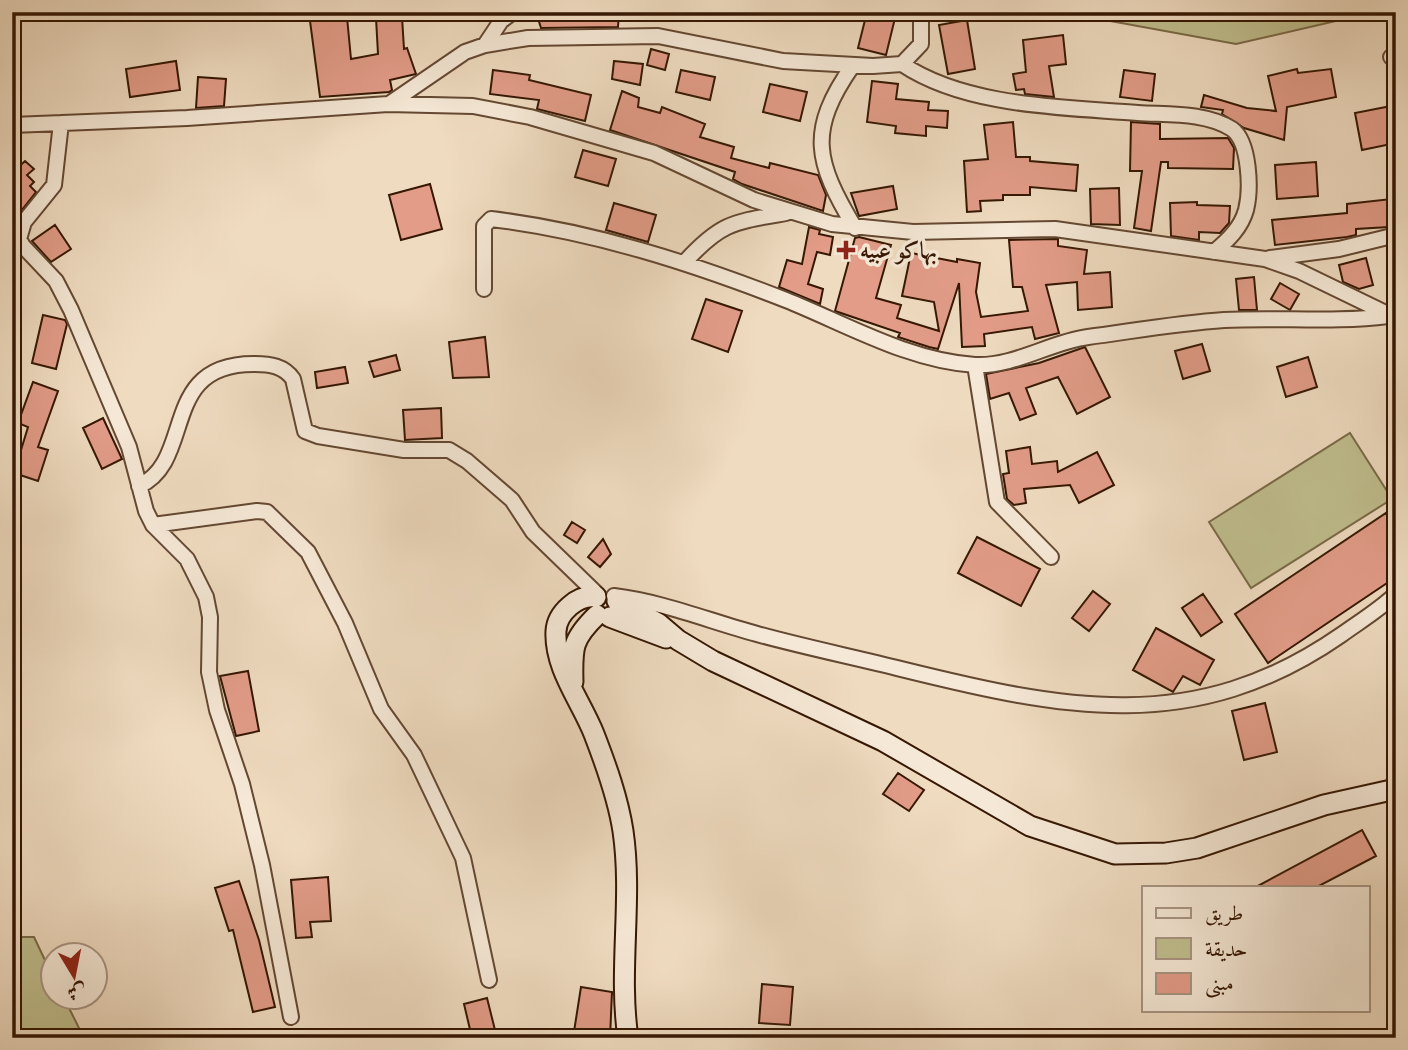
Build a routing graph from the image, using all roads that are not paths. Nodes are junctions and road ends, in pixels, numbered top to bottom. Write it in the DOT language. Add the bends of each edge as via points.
graph roads {
  1 [pos="513,12"];
  2 [pos="921,12"];
  3 [pos="485,45"];
  4 [pos="902,64"];
  5 [pos="852,65"];
  6 [pos="388,104"];
  7 [pos="61,123"];
  8 [pos="12,125"];
  9 [pos="788,213"];
  10 [pos="855,228"];
  11 [pos="1396,235"];
  12 [pos="1214,252"];
  13 [pos="1265,259"];
  14 [pos="684,264"];
  15 [pos="484,289"];
  16 [pos="1394,315"];
  17 [pos="975,365"];
  18 [pos="139,486"];
  19 [pos="153,524"];
  20 [pos="1051,556"];
  21 [pos="1396,594"];
  22 [pos="605,604"];
  23 [pos="1396,789"];
  24 [pos="489,980"];
  25 [pos="291,1017"];
  26 [pos="628,1038"];
  1 -- 3 [label="street" via="500,21"];
  2 -- 4 [label="street" via="921,44"];
  3 -- 5 [label="street" via="541,38 658,36 783,61"];
  3 -- 6 [label="street" via="466,52"];
  4 -- 5 [label="street"];
  4 -- 12 [label="street" via="935,83 1023,102 1198,117 1233,130 1242,142 1246,209 1230,238"];
  5 -- 10 [label="street" via="823,117 820,142 834,190"];
  6 -- 7 [label="street"];
  6 -- 9 [label="street" via="473,106 594,134 654,153"];
  7 -- 8 [label="street"];
  7 -- 18 [label="street" via="54,186 24,222 19,239 56,281 71,310 129,447"];
  9 -- 10 [label="street"];
  9 -- 14 [label="street" via="721,228"];
  10 -- 12 [label="street" via="932,232 1055,229"];
  11 -- 13 [label="street"];
  12 -- 13 [label="street"];
  13 -- 16 [label="street"];
  14 -- 15 [label="street" via="541,225 491,219 486,221 483,236"];
  14 -- 17 [label="street" via="896,347"];
  16 -- 17 [label="street" via="1356,320 1223,320 1074,340"];
  17 -- 20 [label="street" via="997,502"];
  18 -- 19 [label="street"];
  18 -- 22 [label="street" via="157,475 186,404 206,375 240,364 274,365 293,379 305,431 404,450 449,450 512,500 533,532"];
  19 -- 24 [label="street" via="267,512 308,552 345,623 381,709 414,755 463,858"];
  19 -- 25 [label="street" via="187,559 206,597 209,672 242,783"];
  21 -- 22 [label="street" via="1314,654 1254,684 1210,697 1116,707 1015,696 801,645 658,604"];
  22 -- 23 [label="main road" via="664,627 713,661 883,741 1030,826 1115,854 1197,848 1324,805"];
  22 -- 26 [label="main road" via="575,642 573,687 611,784 623,831"];
}
